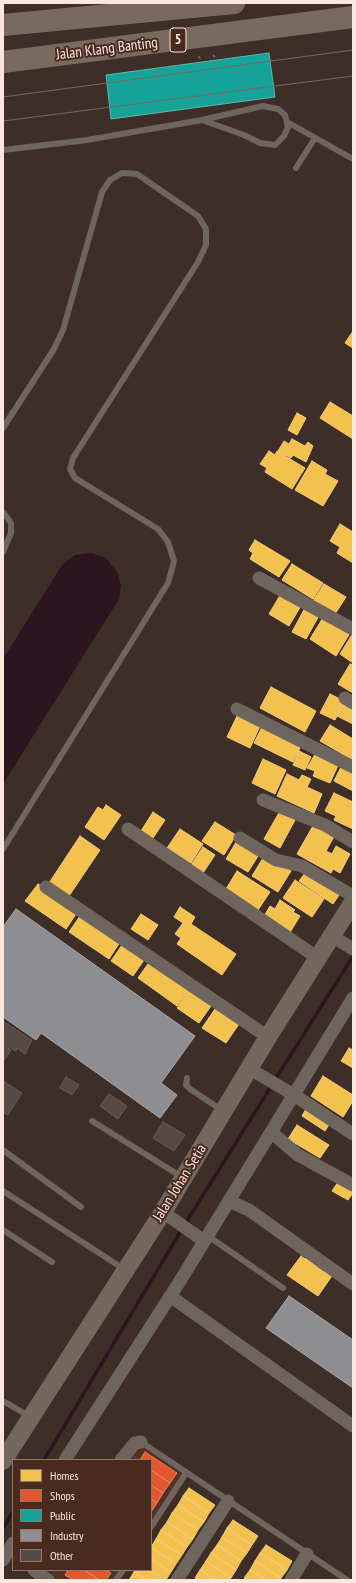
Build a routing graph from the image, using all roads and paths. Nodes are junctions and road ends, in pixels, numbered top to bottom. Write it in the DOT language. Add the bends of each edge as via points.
graph roads {
  1 [pos="234,3"];
  2 [pos="353,17"];
  3 [pos="3,25"];
  4 [pos="213,55"];
  5 [pos="216,58"];
  6 [pos="3,62"];
  7 [pos="202,120"];
  8 [pos="287,122"];
  9 [pos="315,138"];
  10 [pos="3,150"];
  11 [pos="353,159"];
  12 [pos="296,168"];
  13 [pos="3,428"];
  14 [pos="3,512"];
  15 [pos="3,552"];
  16 [pos="259,578"];
  17 [pos="353,630"];
  18 [pos="238,709"];
  19 [pos="353,767"];
  20 [pos="263,800"];
  21 [pos="128,829"];
  22 [pos="240,838"];
  23 [pos="353,842"];
  24 [pos="3,849"];
  25 [pos="46,887"];
  26 [pos="350,896"];
  27 [pos="344,943"];
  28 [pos="312,954"];
  29 [pos="353,998"];
  30 [pos="268,1038"];
  31 [pos="257,1073"];
  32 [pos="187,1078"];
  33 [pos="290,1092"];
  34 [pos="224,1112"];
  35 [pos="92,1121"];
  36 [pos="271,1132"];
  37 [pos="353,1134"];
  38 [pos="3,1150"];
  39 [pos="184,1178"];
  40 [pos="353,1185"];
  41 [pos="3,1192"];
  42 [pos="229,1201"];
  43 [pos="81,1207"];
  44 [pos="168,1216"];
  45 [pos="3,1230"];
  46 [pos="203,1238"];
  47 [pos="52,1262"];
  48 [pos="126,1270"];
  49 [pos="353,1284"];
  50 [pos="283,1288"];
  51 [pos="170,1296"];
  52 [pos="3,1400"];
  53 [pos="31,1417"];
  54 [pos="353,1426"];
  55 [pos="141,1442"];
  56 [pos="66,1459"];
  57 [pos="121,1459"];
  58 [pos="3,1461"];
  59 [pos="186,1473"];
  60 [pos="228,1501"];
  61 [pos="152,1525"];
  62 [pos="307,1554"];
  63 [pos="122,1571"];
  64 [pos="116,1580"];
  65 [pos="177,1580"];
  66 [pos="291,1580"];
  67 [pos="347,1580"];
  1 -- 3 [label="highway, 5"];
  2 -- 6 [label="highway, Jalan Klang Banting / 5"];
  4 -- 5 [label="path"];
  7 -- 8 [label="lane" via="263,106 278,109 285,115"];
  7 -- 8 [label="lane" via="260,143 275,145 284,136 288,127"];
  7 -- 10 [label="lane" via="87,140"];
  8 -- 9 [label="lane"];
  9 -- 11 [label="lane"];
  9 -- 12 [label="lane"];
  13 -- 24 [label="lane" via="54,349 63,330 102,192 110,180 122,173 137,174 198,216 206,229 206,245 194,268 73,458 70,469 75,478 158,529 168,542 174,560 168,583"];
  14 -- 15 [label="lane" via="11,523 11,533"];
  16 -- 17 [label="street"];
  18 -- 19 [label="street"];
  20 -- 23 [label="street" via="326,825"];
  21 -- 28 [label="street"];
  22 -- 26 [label="street" via="276,860 302,866"];
  25 -- 30 [label="street"];
  26 -- 27 [label="main road, Jalan Johan Setia"];
  27 -- 28 [label="main road, Jalan Johan Setia"];
  28 -- 30 [label="main road, Jalan Johan Setia"];
  29 -- 33 [label="street"];
  30 -- 31 [label="main road, Jalan Johan Setia"];
  31 -- 33 [label="street"];
  31 -- 34 [label="main road, Jalan Johan Setia"];
  32 -- 34 [label="lane" via="186,1085 190,1089"];
  33 -- 36 [label="street"];
  33 -- 37 [label="street"];
  34 -- 39 [label="main road, Jalan Johan Setia"];
  35 -- 39 [label="lane"];
  36 -- 40 [label="street" via="298,1155"];
  36 -- 42 [label="street"];
  38 -- 43 [label="lane"];
  39 -- 44 [label="main road, Jalan Johan Setia"];
  41 -- 48 [label="lane"];
  42 -- 46 [label="street"];
  42 -- 49 [label="street" via="249,1210"];
  44 -- 46 [label="street"];
  44 -- 48 [label="main road, Jalan Johan Setia"];
  45 -- 47 [label="lane"];
  46 -- 50 [label="lane"];
  46 -- 51 [label="street"];
  48 -- 53 [label="main road, Jalan Johan Setia"];
  51 -- 54 [label="street"];
  51 -- 56 [label="street"];
  52 -- 53 [label="lane"];
  53 -- 58 [label="main road, Jalan Johan Setia"];
  55 -- 57 [label="street" via="135,1443"];
  55 -- 59 [label="lane"];
  59 -- 60 [label="lane"];
  59 -- 61 [label="lane"];
  60 -- 62 [label="lane"];
  60 -- 65 [label="street"];
  62 -- 66 [label="street"];
  62 -- 67 [label="lane"];
  63 -- 64 [label="lane"];
}
